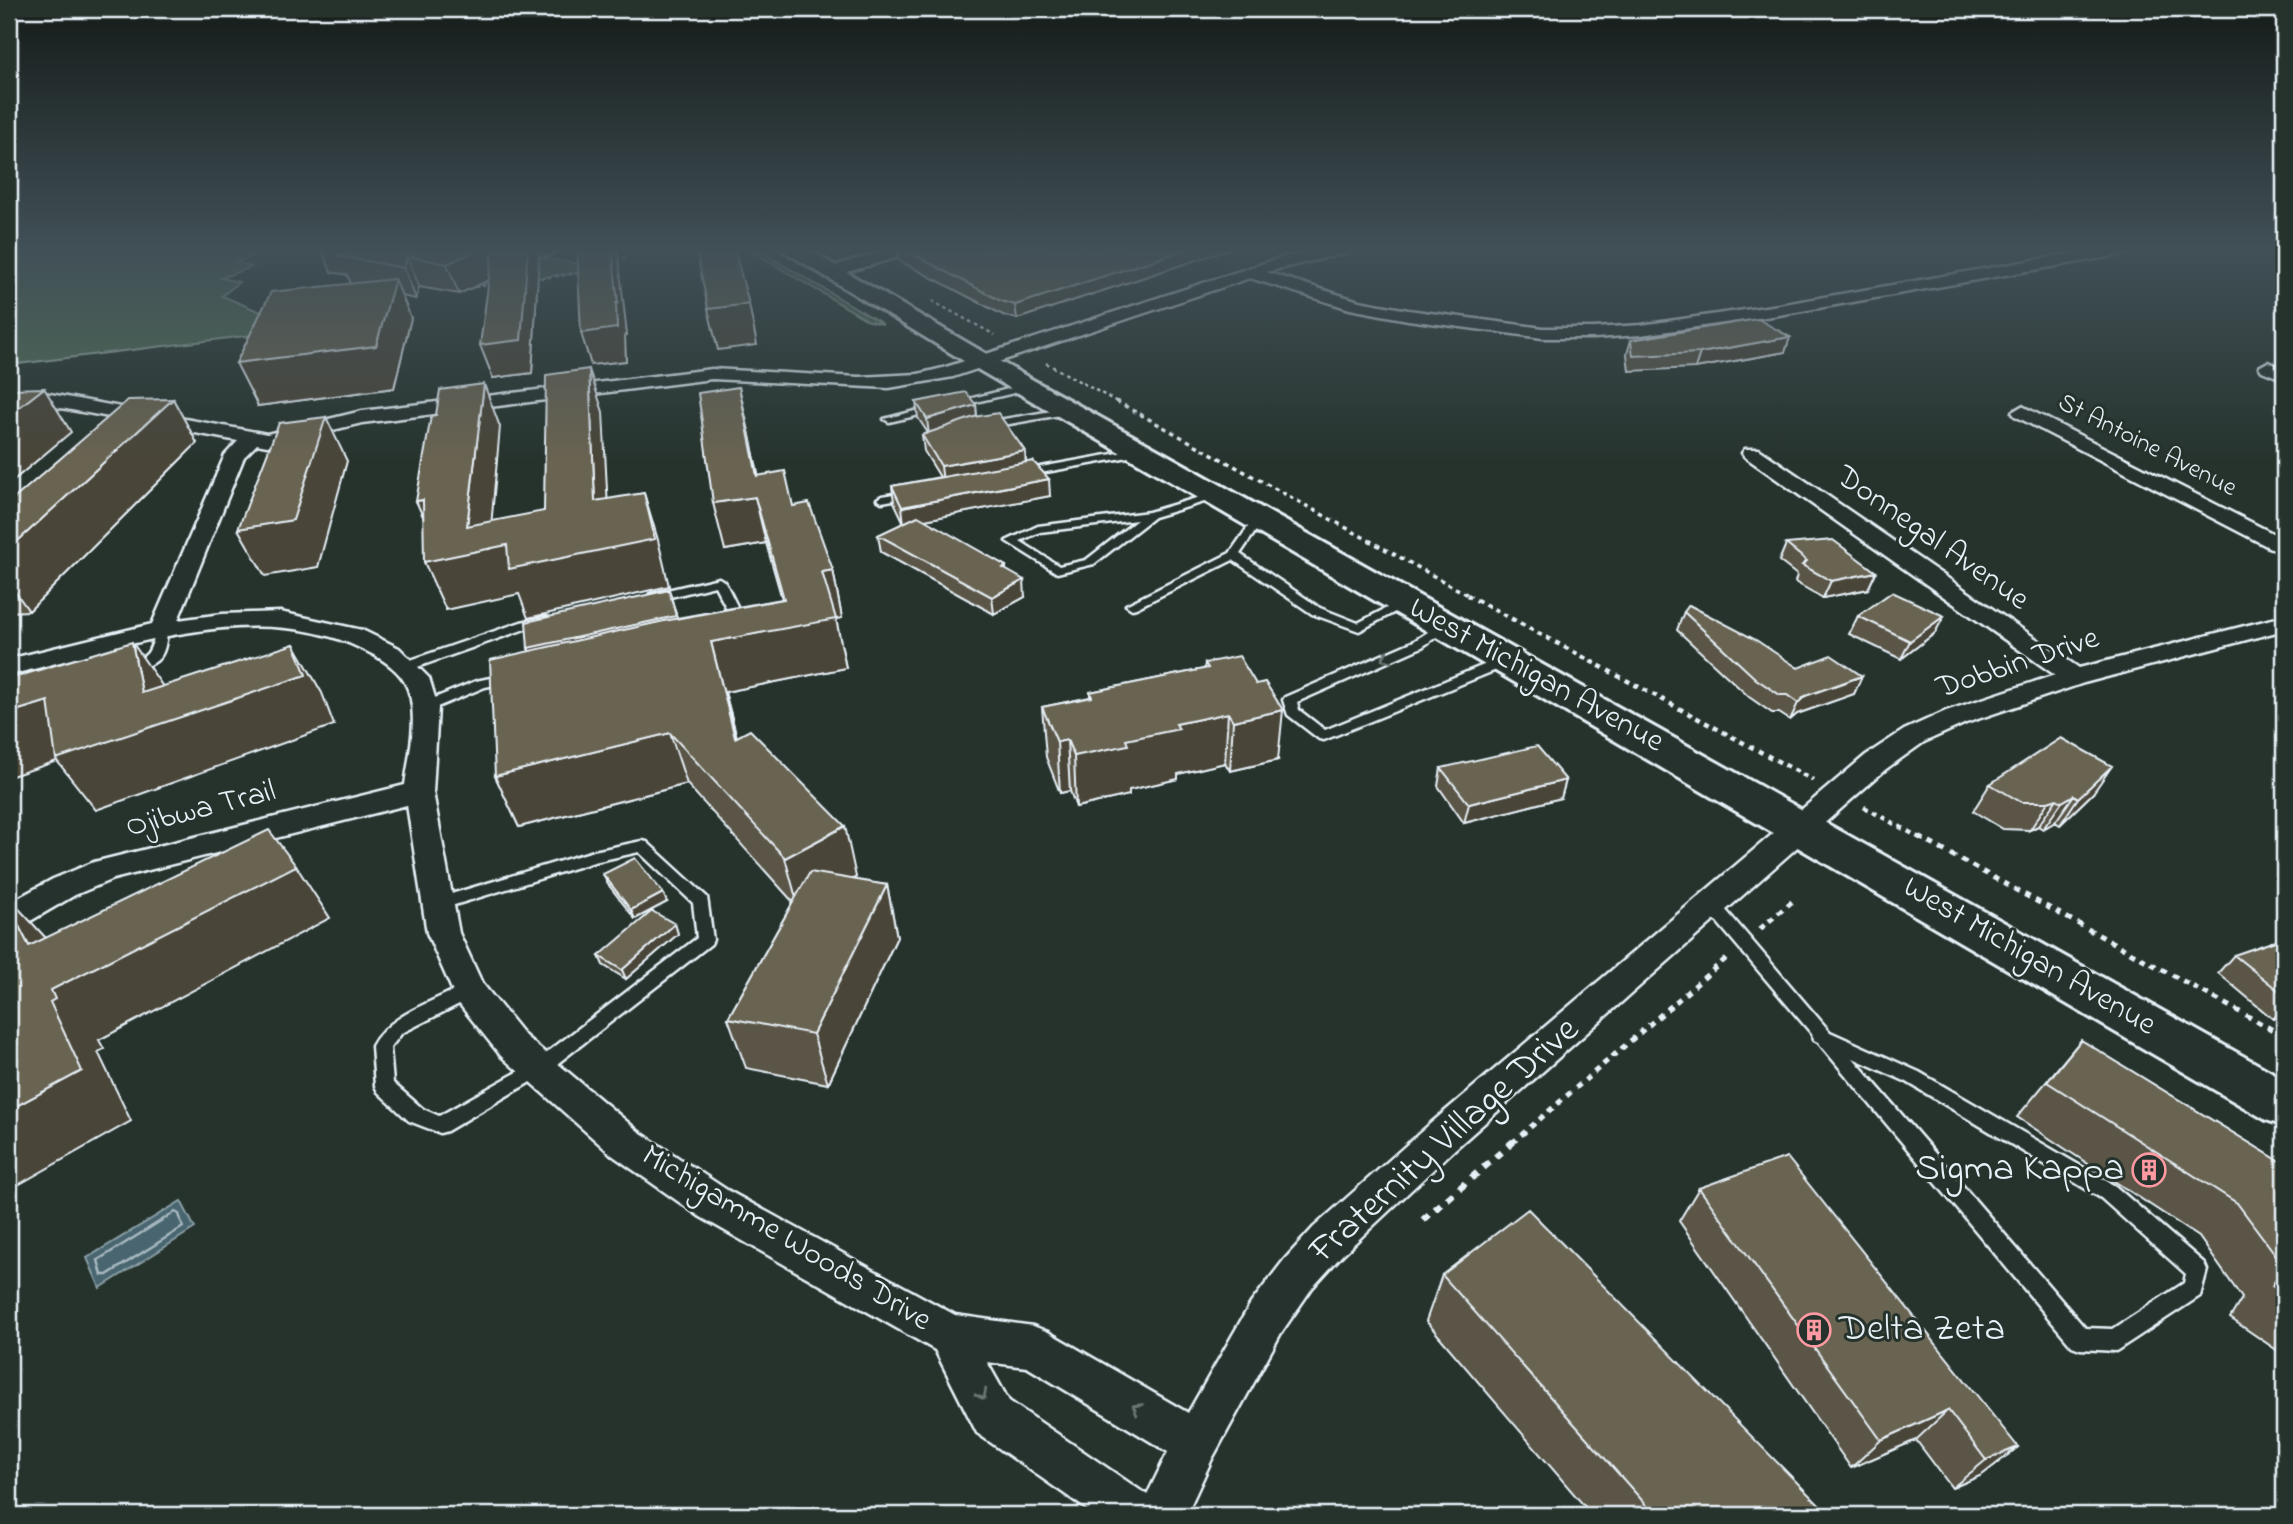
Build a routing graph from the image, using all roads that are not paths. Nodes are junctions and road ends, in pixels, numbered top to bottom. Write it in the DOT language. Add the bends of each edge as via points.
graph roads {
  1 [pos="909,319"];
  2 [pos="1109,319"];
  3 [pos="1439,319"];
  4 [pos="1716,319"];
  5 [pos="981,361"];
  6 [pos="1028,387"];
  7 [pos="34,397"];
  8 [pos="1069,411"];
  9 [pos="2022,412"];
  10 [pos="889,419"];
  11 [pos="969,428"];
  12 [pos="253,437"];
  13 [pos="1141,452"];
  14 [pos="1752,453"];
  15 [pos="1018,475"];
  16 [pos="923,492"];
  17 [pos="1217,495"];
  18 [pos="882,499"];
  19 [pos="1150,515"];
  20 [pos="1259,519"];
  21 [pos="2284,548"];
  22 [pos="1234,555"];
  23 [pos="644,600"];
  24 [pos="1406,603"];
  25 [pos="1132,605"];
  26 [pos="565,616"];
  27 [pos="2284,624"];
  28 [pos="1445,625"];
  29 [pos="718,627"];
  30 [pos="162,630"];
  31 [pos="1508,660"];
  32 [pos="9,667"];
  33 [pos="404,667"];
  34 [pos="119,671"];
  35 [pos="522,675"];
  36 [pos="2075,677"];
  37 [pos="425,707"];
  38 [pos="419,792"];
  39 [pos="1801,826"];
  40 [pos="438,904"];
  41 [pos="1713,906"];
  42 [pos="9,918"];
  43 [pos="469,992"];
  44 [pos="1820,1035"];
  45 [pos="538,1069"];
  46 [pos="2284,1104"];
  47 [pos="950,1335"];
  48 [pos="1196,1443"];
  49 [pos="1135,1515"];
  50 [pos="1162,1515"];
  1 -- 5 [label="street, West Michigan Avenue"];
  2 -- 5 [label="street"];
  3 -- 4 [label="street" via="1542,333 1594,333"];
  5 -- 6 [label="street, West Michigan Avenue"];
  5 -- 12 [label="street" via="899,383 742,373 702,375 362,417 267,440"];
  6 -- 8 [label="street, West Michigan Avenue"];
  6 -- 10 [label="lane"];
  7 -- 12 [label="street"];
  8 -- 11 [label="lane"];
  8 -- 13 [label="street, West Michigan Avenue"];
  9 -- 21 [label="street, St Antoine Avenue"];
  12 -- 30 [label="street" via="235,455"];
  13 -- 15 [label="lane"];
  13 -- 17 [label="street, West Michigan Avenue"];
  14 -- 36 [label="street, Donnegal Avenue"];
  16 -- 18 [label="lane"];
  17 -- 19 [label="lane"];
  17 -- 20 [label="street, West Michigan Avenue"];
  19 -- 19 [label="lane" via="1038,529 1012,541 1057,570 1090,562"];
  20 -- 22 [label="lane"];
  20 -- 24 [label="street, West Michigan Avenue"];
  22 -- 24 [label="lane" via="1315,611 1359,626"];
  22 -- 25 [label="lane"];
  23 -- 29 [label="lane" via="719,582 735,614"];
  24 -- 28 [label="street, West Michigan Avenue"];
  26 -- 33 [label="lane"];
  27 -- 36 [label="street, Dobbin Drive"];
  28 -- 31 [label="street, West Michigan Avenue"];
  28 -- 31 [label="lane, one-way" via="1418,644 1290,700 1293,712 1324,736"];
  30 -- 32 [label="street, Michigamme Woods Drive"];
  30 -- 33 [label="street, Michigamme Woods Drive" via="279,619 353,635 390,653"];
  30 -- 34 [label="lane" via="159,648 151,659"];
  31 -- 39 [label="street, West Michigan Avenue"];
  33 -- 37 [label="street, Michigamme Woods Drive" via="416,678"];
  35 -- 37 [label="lane" via="481,684"];
  36 -- 39 [label="street, Dobbin Drive" via="1914,736"];
  37 -- 38 [label="street, Michigamme Woods Drive"];
  38 -- 40 [label="street, Michigamme Woods Drive"];
  38 -- 42 [label="street, Ojibwa Trail" via="105,870"];
  39 -- 41 [label="street, Fraternity Village Drive"];
  39 -- 46 [label="street, West Michigan Avenue"];
  40 -- 43 [label="street, Michigamme Woods Drive" via="443,933"];
  40 -- 45 [label="lane" via="642,846 701,901 705,940"];
  41 -- 44 [label="lane"];
  41 -- 48 [label="street, Fraternity Village Drive" via="1328,1241 1266,1318"];
  43 -- 45 [label="street, Michigamme Woods Drive"];
  43 -- 45 [label="lane" via="396,1028 381,1046 384,1086 416,1115 440,1125"];
  44 -- 44 [label="lane" via="2080,1338 2116,1340 2193,1289 2197,1270 2108,1192 1913,1077"];
  45 -- 47 [label="street, Michigamme Woods Drive" via="625,1143 713,1203"];
  48 -- 47 [label="street, Michigamme Woods Drive, one-way" via="1033,1347"];
  47 -- 49 [label="street, Michigamme Woods Drive, one-way" via="993,1417"];
  48 -- 50 [label="street, Fraternity Village Drive"];
}
